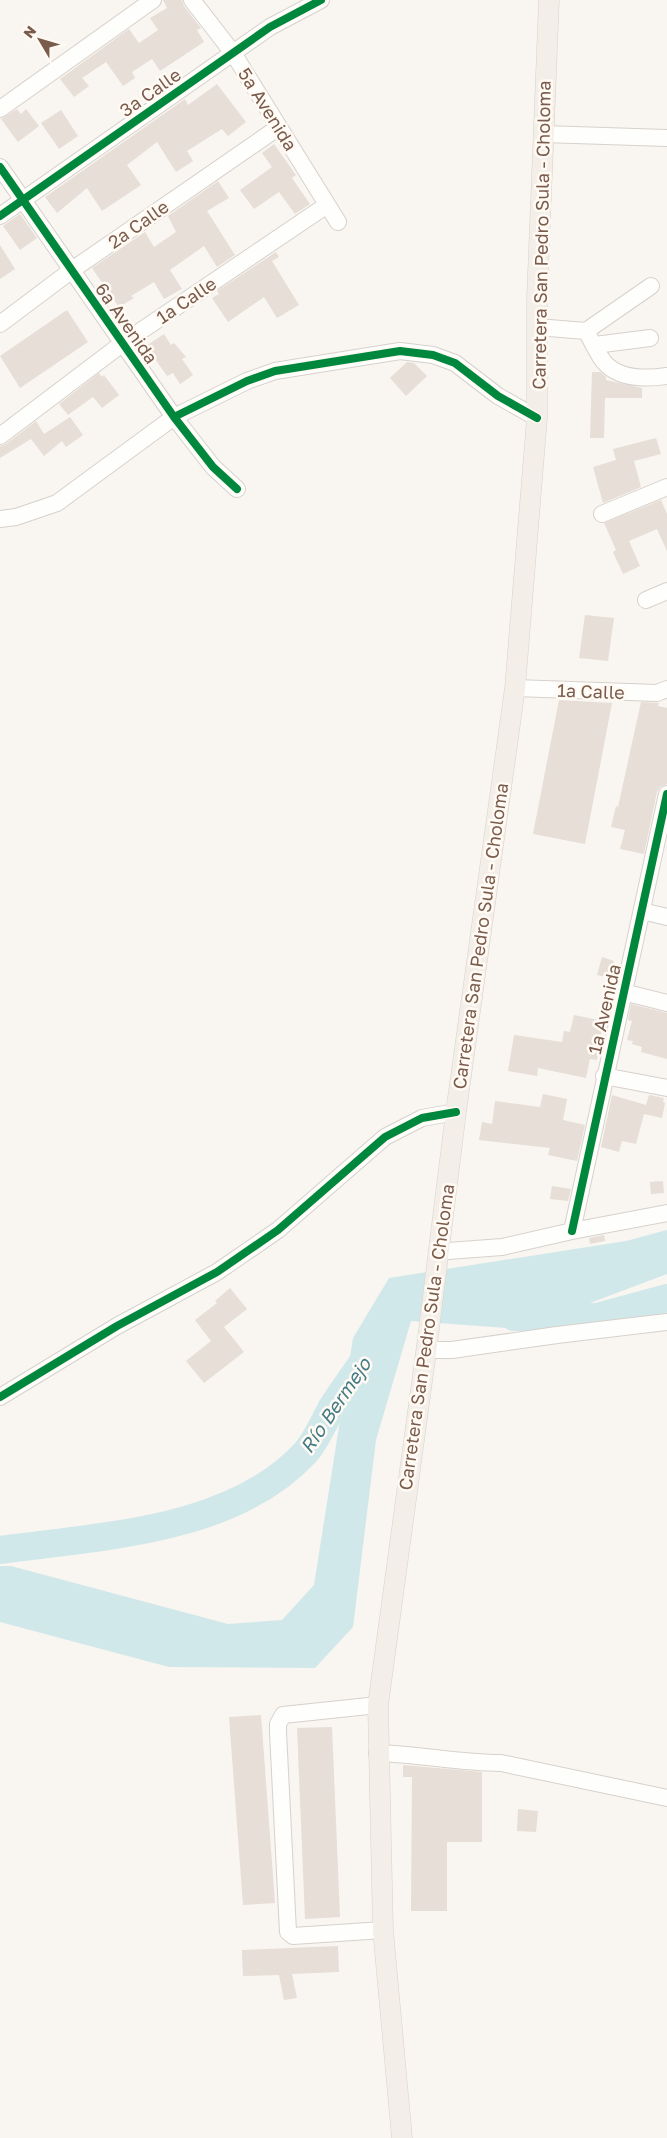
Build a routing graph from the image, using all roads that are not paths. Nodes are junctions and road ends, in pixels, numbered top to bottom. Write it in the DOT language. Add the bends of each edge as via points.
graph roads {
  1 [pos="153,0"];
  2 [pos="192,0"];
  3 [pos="321,0"];
  4 [pos="549,0"];
  5 [pos="233,53"];
  6 [pos="0,110"];
  7 [pos="279,127"];
  8 [pos="543,134"];
  9 [pos="667,138"];
  10 [pos="0,166"];
  11 [pos="22,199"];
  12 [pos="327,205"];
  13 [pos="0,216"];
  14 [pos="338,222"];
  15 [pos="72,270"];
  16 [pos="651,286"];
  17 [pos="0,324"];
  18 [pos="537,327"];
  19 [pos="590,338"];
  20 [pos="650,338"];
  21 [pos="123,343"];
  22 [pos="667,376"];
  23 [pos="174,417"];
  24 [pos="537,418"];
  25 [pos="0,436"];
  26 [pos="667,487"];
  27 [pos="237,489"];
  28 [pos="602,514"];
  29 [pos="0,519"];
  30 [pos="667,592"];
  31 [pos="646,600"];
  32 [pos="515,688"];
  33 [pos="664,694"];
  34 [pos="667,794"];
  35 [pos="664,817"];
  36 [pos="642,911"];
  37 [pos="667,916"];
  38 [pos="623,992"];
  39 [pos="667,1003"];
  40 [pos="604,1076"];
  41 [pos="667,1088"];
  42 [pos="456,1112"];
  43 [pos="667,1213"];
  44 [pos="572,1230"];
  45 [pos="438,1255"];
  46 [pos="667,1322"];
  47 [pos="426,1347"];
  48 [pos="0,1397"];
  49 [pos="378,1705"];
  50 [pos="377,1753"];
  51 [pos="667,1798"];
  52 [pos="383,1930"];
  53 [pos="402,2138"];
  1 -- 6 [label="street"];
  2 -- 5 [label="street, 5a Avenida"];
  3 -- 5 [label="street, 3a Calle" via="270,27"];
  4 -- 8 [label="main road, Carretera San Pedro Sula - Choloma"];
  5 -- 7 [label="street, 5a Avenida"];
  5 -- 11 [label="street, 3a Calle"];
  7 -- 12 [label="street, 5a Avenida"];
  7 -- 15 [label="street, 2a Calle"];
  8 -- 9 [label="street"];
  8 -- 18 [label="main road, Carretera San Pedro Sula - Choloma"];
  10 -- 11 [label="street, 6a Avenida"];
  11 -- 13 [label="street, 3a Calle"];
  11 -- 15 [label="street, 6a Avenida"];
  12 -- 14 [label="street, 5a Avenida"];
  12 -- 21 [label="street, 1a Calle"];
  15 -- 17 [label="street, 2a Calle"];
  15 -- 21 [label="street, 6a Avenida"];
  16 -- 19 [label="street"];
  18 -- 19 [label="street"];
  18 -- 24 [label="main road, Carretera San Pedro Sula - Choloma"];
  19 -- 20 [label="street"];
  19 -- 22 [label="street" via="614,371 628,376"];
  21 -- 23 [label="street, 6a Avenida"];
  21 -- 25 [label="street, 1a Calle"];
  23 -- 24 [label="street" via="247,380 275,371 400,352 433,355 455,363 498,396"];
  23 -- 27 [label="street, 6a Avenida" via="213,467"];
  23 -- 29 [label="street" via="57,503"];
  24 -- 32 [label="main road, Carretera San Pedro Sula - Choloma"];
  26 -- 28 [label="street"];
  30 -- 31 [label="street"];
  32 -- 33 [label="street, 1a Calle"];
  32 -- 42 [label="main road, Carretera San Pedro Sula - Choloma"];
  34 -- 35 [label="street, 1a Avenida"];
  35 -- 36 [label="street, 1a Avenida"];
  36 -- 37 [label="street"];
  36 -- 38 [label="street, 1a Avenida"];
  38 -- 39 [label="street"];
  38 -- 40 [label="street, 1a Avenida"];
  40 -- 41 [label="street"];
  40 -- 44 [label="street, 1a Avenida"];
  42 -- 45 [label="main road, Carretera San Pedro Sula - Choloma"];
  42 -- 48 [label="street" via="422,1118 385,1137 278,1230 217,1272 117,1326"];
  43 -- 44 [label="street"];
  44 -- 45 [label="street" via="502,1247 448,1251"];
  45 -- 47 [label="main road, Carretera San Pedro Sula - Choloma"];
  46 -- 47 [label="street" via="452,1350"];
  47 -- 49 [label="main road, Carretera San Pedro Sula - Choloma"];
  49 -- 50 [label="main road, Carretera San Pedro Sula - Choloma"];
  49 -- 52 [label="street" via="283,1715 278,1732 288,1932 293,1936"];
  50 -- 51 [label="street" via="500,1763"];
  50 -- 52 [label="main road, Carretera San Pedro Sula - Choloma"];
  52 -- 53 [label="main road, Carretera San Pedro Sula - Choloma"];
}
